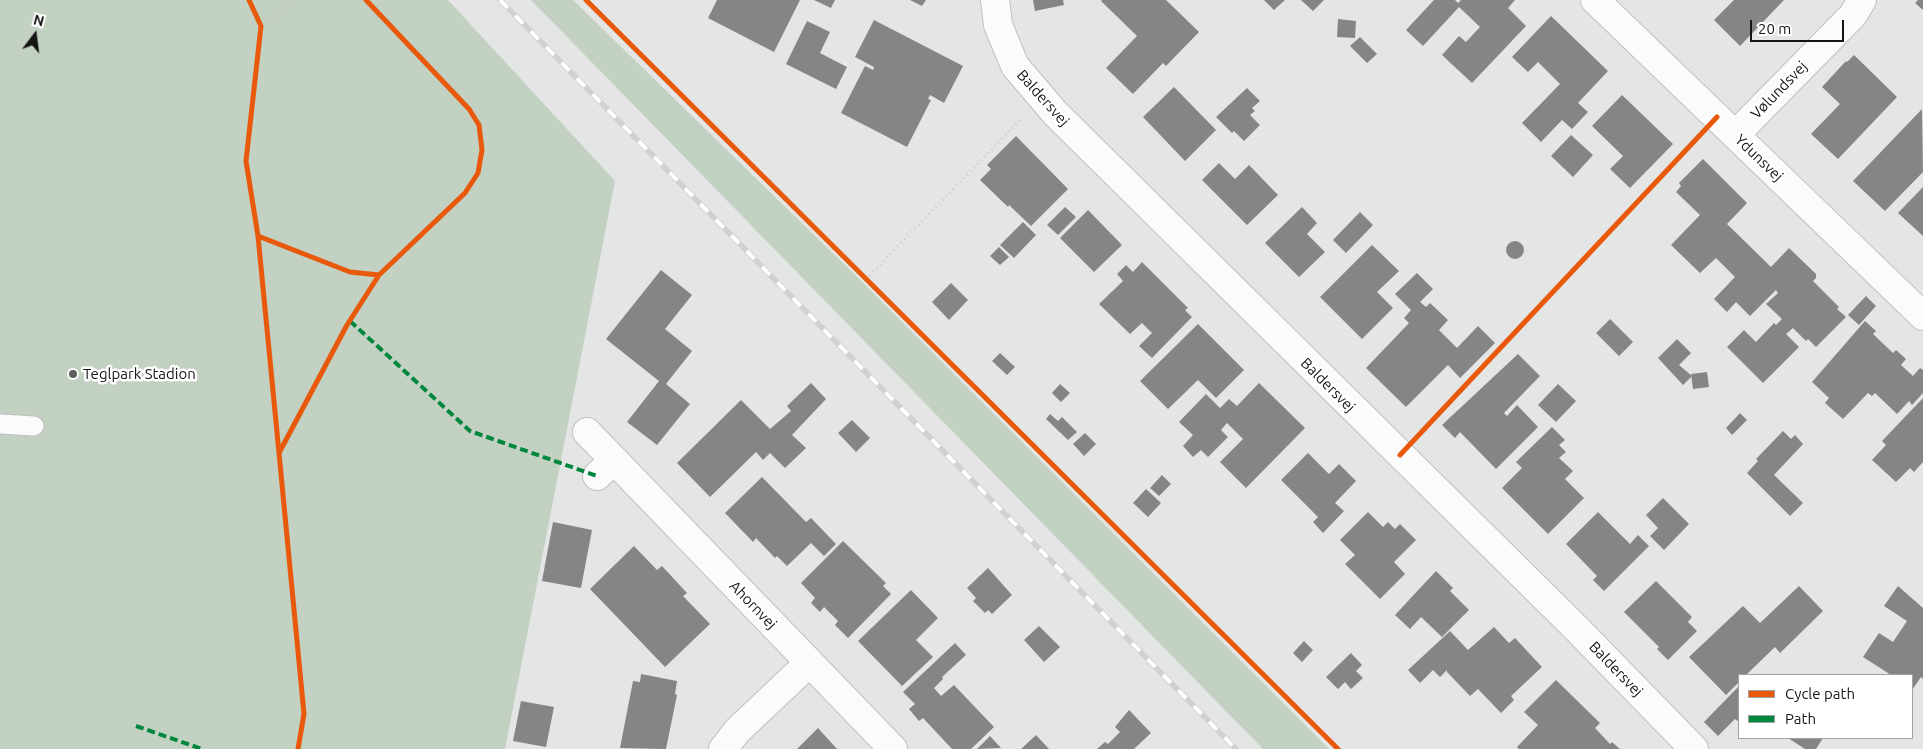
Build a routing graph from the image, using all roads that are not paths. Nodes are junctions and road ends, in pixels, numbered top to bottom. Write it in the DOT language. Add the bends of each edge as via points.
graph roads {
  1 [pos="995,0"];
  2 [pos="1595,0"];
  3 [pos="1862,0"];
  4 [pos="1735,135"];
  5 [pos="1923,316"];
  6 [pos="0,424"];
  7 [pos="34,426"];
  8 [pos="586,432"];
  9 [pos="809,663"];
  10 [pos="723,749"];
  11 [pos="893,749"];
  12 [pos="1694,749"];
  1 -- 12 [label="street, Baldersvej" via="998,25 1015,66 1042,98"];
  2 -- 4 [label="street, Ydunsvej"];
  3 -- 4 [label="street, Vølundsvej" via="1854,14"];
  4 -- 5 [label="street, Ydunsvej"];
  6 -- 7 [label="lane"];
  8 -- 9 [label="street, Ahornvej" via="606,468"];
  9 -- 10 [label="street" via="737,731"];
  9 -- 11 [label="street, Ahornvej"];
}
